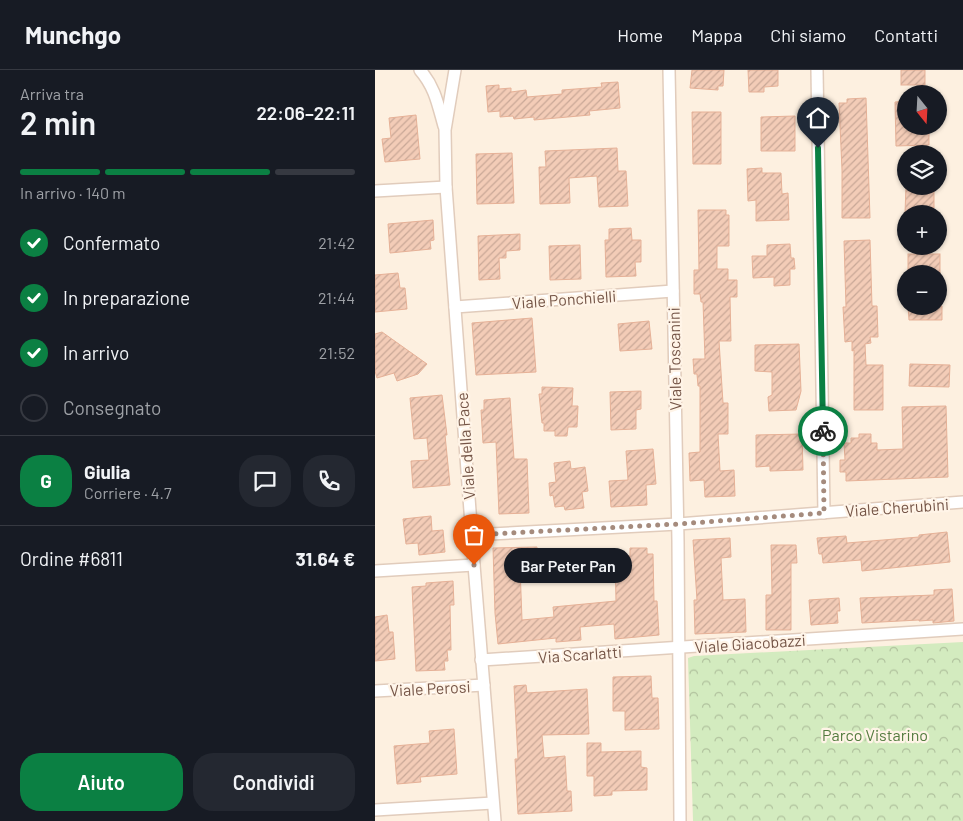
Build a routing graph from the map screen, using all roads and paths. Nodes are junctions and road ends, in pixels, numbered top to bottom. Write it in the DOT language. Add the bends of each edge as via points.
graph roads {
  1 [pos="421,70"];
  2 [pos="455,70"];
  3 [pos="669,70"];
  4 [pos="817,70"];
  5 [pos="445,130"];
  6 [pos="446,187"];
  7 [pos="375,191"];
  8 [pos="673,291"];
  9 [pos="455,307"];
  10 [pos="963,502"];
  11 [pos="824,513"];
  12 [pos="678,524"];
  13 [pos="472,535"];
  14 [pos="474,565"];
  15 [pos="375,571"];
  16 [pos="963,629"];
  17 [pos="679,648"];
  18 [pos="481,660"];
  19 [pos="484,685"];
  20 [pos="375,691"];
  21 [pos="493,803"];
  22 [pos="375,810"];
  23 [pos="495,821"];
  24 [pos="680,821"];
  1 -- 5 [label="street, Viale della Pace" via="436,95"];
  2 -- 5 [label="street, Viale della Pace"];
  3 -- 8 [label="street, Viale Toscanini"];
  4 -- 11 [label="street"];
  5 -- 6 [label="street, Viale della Pace"];
  6 -- 7 [label="street"];
  6 -- 9 [label="street, Viale della Pace"];
  8 -- 9 [label="street, Viale Ponchielli"];
  8 -- 12 [label="street, Viale Toscanini"];
  9 -- 13 [label="street, Viale della Pace"];
  10 -- 11 [label="street, Viale Cherubini"];
  11 -- 12 [label="street, Viale Cherubini"];
  12 -- 13 [label="street, Viale Cherubini"];
  12 -- 17 [label="street, Viale Toscanini"];
  13 -- 14 [label="street, Viale della Pace"];
  14 -- 15 [label="street"];
  14 -- 18 [label="street, Viale della Pace"];
  16 -- 17 [label="street, Viale Giacobazzi"];
  17 -- 18 [label="street, Via Scarlatti"];
  17 -- 24 [label="street, Viale Giacobazzi"];
  18 -- 19 [label="street, Viale della Pace"];
  19 -- 20 [label="street, Viale Perosi"];
  19 -- 21 [label="street, Viale della Pace"];
  21 -- 22 [label="street"];
  21 -- 23 [label="street, Viale della Pace"];
}
